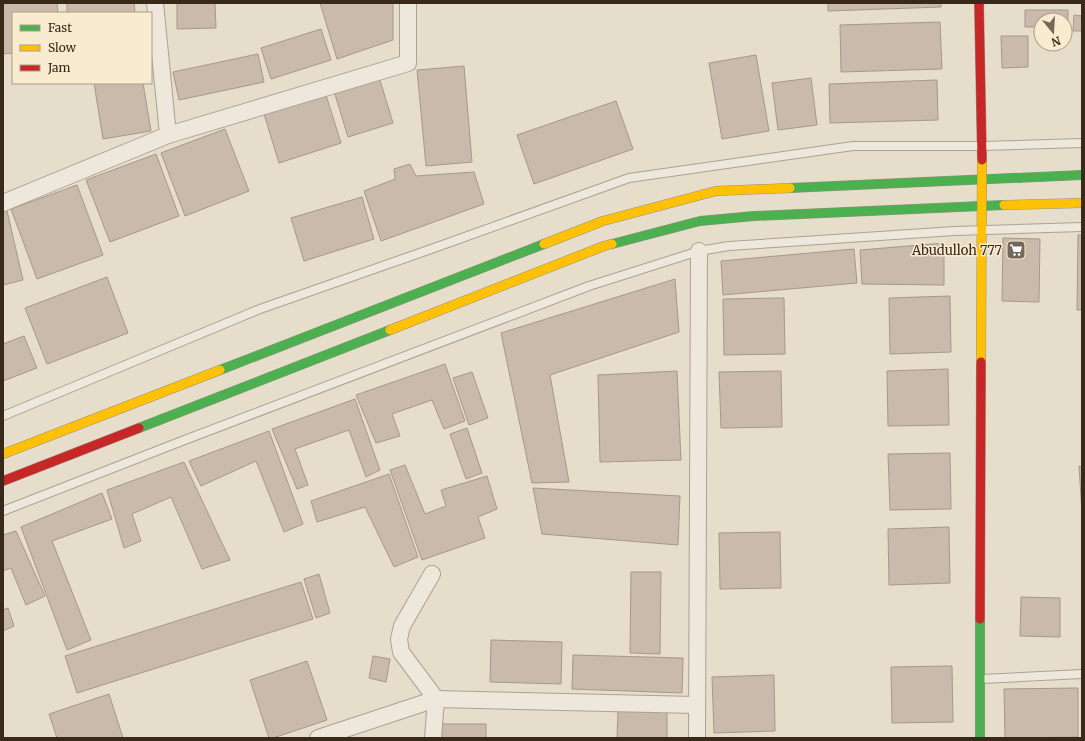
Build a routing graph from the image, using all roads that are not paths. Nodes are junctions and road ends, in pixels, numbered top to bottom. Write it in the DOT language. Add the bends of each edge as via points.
graph roads {
  1 [pos="154,3"];
  2 [pos="408,3"];
  3 [pos="979,3"];
  4 [pos="168,135"];
  5 [pos="1082,144"];
  6 [pos="981,146"];
  7 [pos="1082,175"];
  8 [pos="981,179"];
  9 [pos="3,203"];
  10 [pos="1082,203"];
  11 [pos="981,206"];
  12 [pos="1082,227"];
  13 [pos="981,230"];
  14 [pos="699,251"];
  15 [pos="3,416"];
  16 [pos="3,454"];
  17 [pos="3,481"];
  18 [pos="3,511"];
  19 [pos="432,574"];
  20 [pos="1082,674"];
  21 [pos="981,679"];
  22 [pos="436,699"];
  23 [pos="697,706"];
  24 [pos="318,738"];
  25 [pos="433,738"];
  26 [pos="697,738"];
  27 [pos="980,738"];
  1 -- 4 [label="street"];
  2 -- 4 [label="street" via="408,63"];
  3 -- 6 [label="main road"];
  4 -- 9 [label="street"];
  5 -- 6 [label="lane"];
  6 -- 8 [label="main road"];
  6 -- 15 [label="lane" via="853,146 629,178 260,309"];
  7 -- 8 [label="main road"];
  8 -- 11 [label="main road"];
  8 -- 16 [label="main road" via="716,191 603,221"];
  10 -- 11 [label="main road"];
  11 -- 13 [label="main road"];
  11 -- 17 [label="main road" via="754,216 700,221 604,246"];
  12 -- 13 [label="lane"];
  13 -- 14 [label="lane" via="730,246"];
  13 -- 21 [label="main road"];
  14 -- 18 [label="lane" via="589,286 182,440"];
  14 -- 23 [label="street"];
  19 -- 22 [label="street" via="402,626 399,639 401,652"];
  20 -- 21 [label="lane"];
  21 -- 27 [label="main road"];
  22 -- 23 [label="street"];
  22 -- 24 [label="street"];
  22 -- 25 [label="street"];
  23 -- 26 [label="street"];
}
